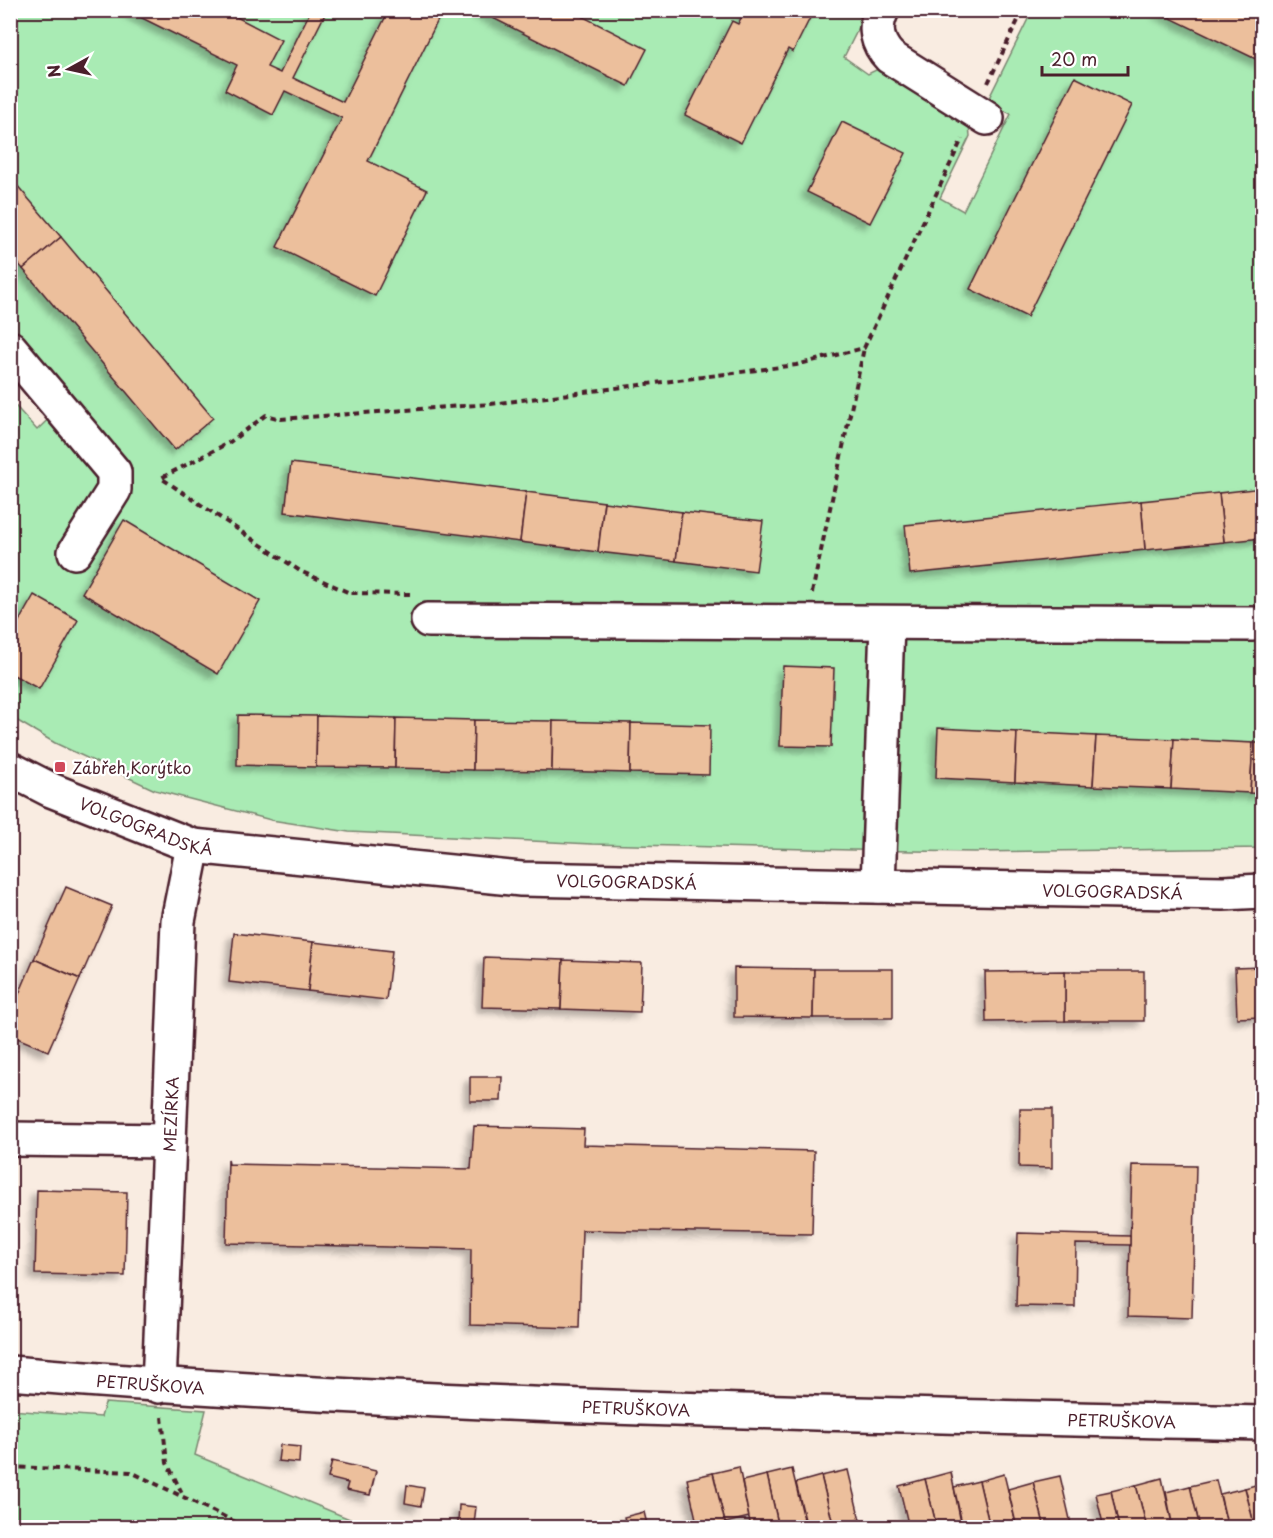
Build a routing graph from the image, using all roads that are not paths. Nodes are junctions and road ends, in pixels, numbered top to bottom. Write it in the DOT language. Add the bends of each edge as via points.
graph roads {
  1 [pos="882,10"];
  2 [pos="981,114"];
  3 [pos="10,348"];
  4 [pos="75,552"];
  5 [pos="424,607"];
  6 [pos="887,624"];
  7 [pos="1254,624"];
  8 [pos="10,769"];
  9 [pos="193,846"];
  10 [pos="878,886"];
  11 [pos="1263,891"];
  12 [pos="10,1138"];
  13 [pos="168,1141"];
  14 [pos="10,1373"];
  15 [pos="159,1386"];
  16 [pos="1263,1423"];
  1 -- 2 [label="street" via="877,34 890,57"];
  3 -- 4 [label="street" via="114,472 114,490"];
  5 -- 6 [label="street"];
  6 -- 7 [label="street"];
  6 -- 10 [label="street"];
  8 -- 9 [label="street, VOLGOGRADSKÁ" via="51,790"];
  9 -- 10 [label="street, VOLGOGRADSKÁ" via="521,879"];
  9 -- 13 [label="street, MEZÍRKA" via="178,921"];
  10 -- 11 [label="street, VOLGOGRADSKÁ"];
  12 -- 13 [label="street"];
  13 -- 15 [label="street, MEZÍRKA"];
  14 -- 15 [label="street, PETRUŠKOVA"];
  15 -- 16 [label="street, PETRUŠKOVA" via="722,1411"];
}
